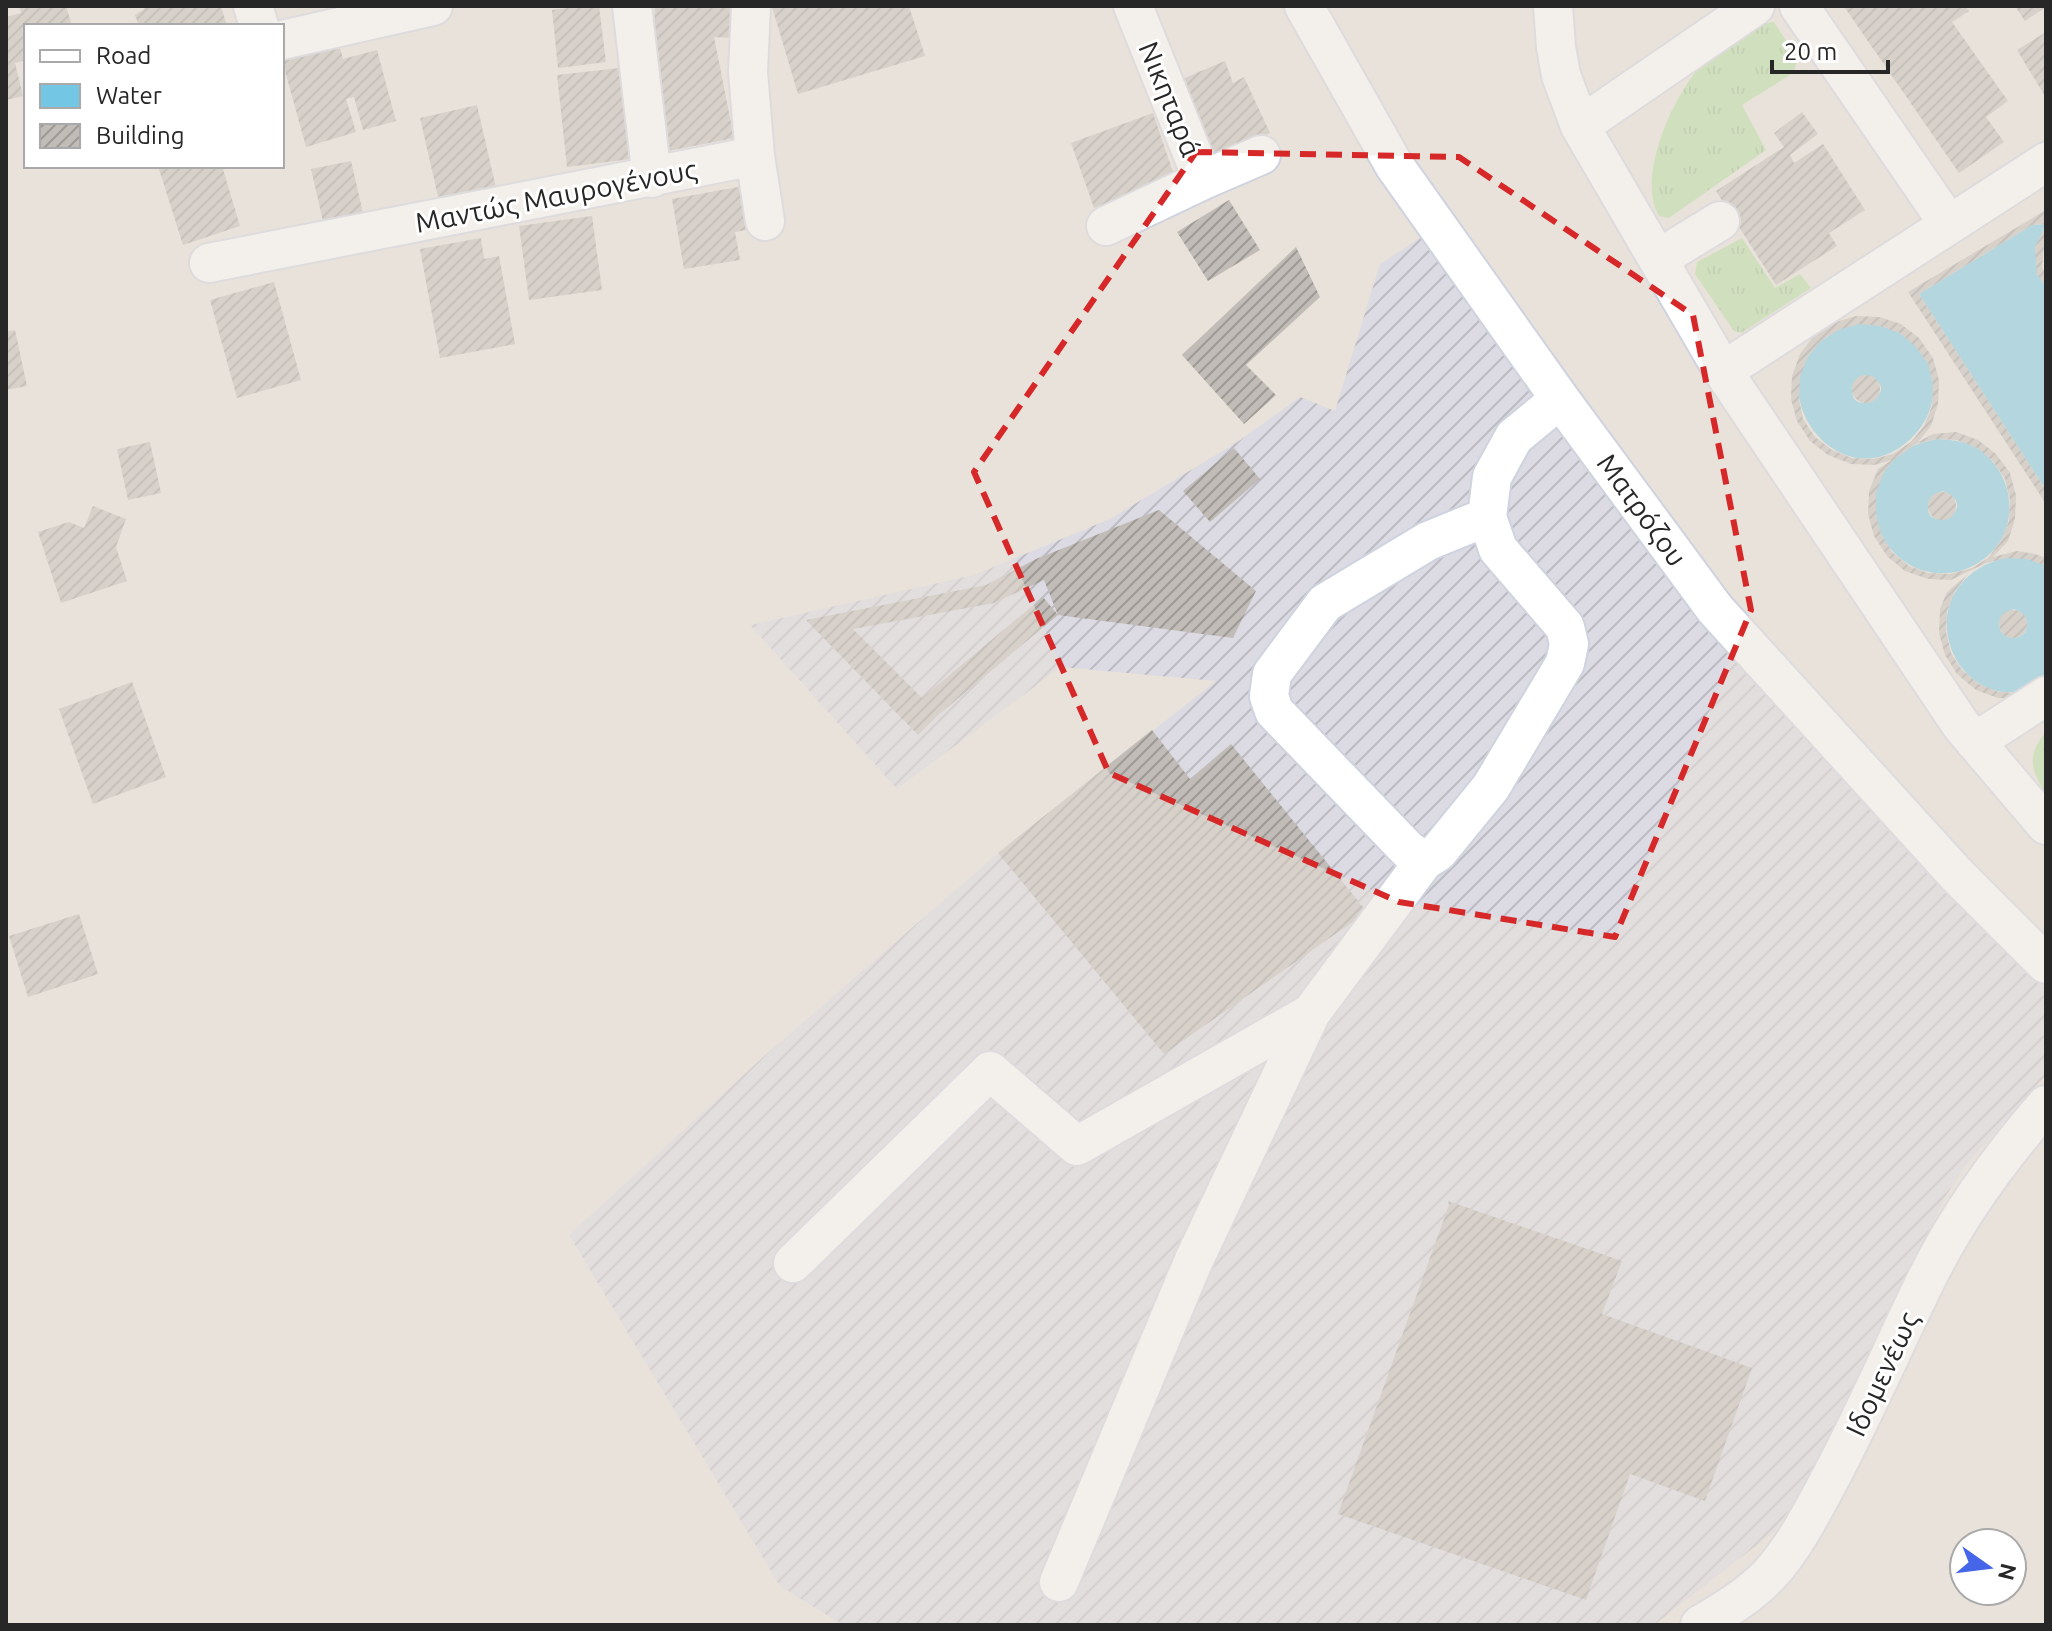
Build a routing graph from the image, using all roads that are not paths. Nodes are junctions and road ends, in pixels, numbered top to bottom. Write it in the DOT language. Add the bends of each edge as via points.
graph roads {
  1 [pos="433,6"];
  2 [pos="632,6"];
  3 [pos="751,6"];
  4 [pos="1133,6"];
  5 [pos="1304,6"];
  6 [pos="1553,6"];
  7 [pos="1755,6"];
  8 [pos="1799,6"];
  9 [pos="284,40"];
  10 [pos="1580,126"];
  11 [pos="1261,155"];
  12 [pos="755,156"];
  13 [pos="2046,162"];
  14 [pos="652,178"];
  15 [pos="1203,180"];
  16 [pos="765,221"];
  17 [pos="1720,221"];
  18 [pos="1948,223"];
  19 [pos="1106,226"];
  20 [pos="1658,259"];
  21 [pos="209,263"];
  22 [pos="1723,371"];
  23 [pos="1560,399"];
  24 [pos="1487,517"];
  25 [pos="2046,696"];
  26 [pos="1975,742"];
  27 [pos="2046,825"];
  28 [pos="1424,861"];
  29 [pos="2046,964"];
  30 [pos="1311,1013"];
  31 [pos="2046,1105"];
  32 [pos="793,1263"];
  33 [pos="1059,1582"];
  34 [pos="1700,1625"];
  1 -- 9 [label="street"];
  2 -- 14 [label="street"];
  3 -- 12 [label="street" via="748,72"];
  4 -- 15 [label="street, Νικηταρά"];
  5 -- 23 [label="street, Ματρόζου" via="1394,165"];
  6 -- 10 [label="street" via="1561,75"];
  7 -- 10 [label="street"];
  8 -- 18 [label="street"];
  10 -- 20 [label="street"];
  11 -- 15 [label="street"];
  12 -- 14 [label="street, Μαντώς Μαυρογένους"];
  12 -- 16 [label="street"];
  13 -- 18 [label="street"];
  14 -- 21 [label="street, Μαντώς Μαυρογένους"];
  15 -- 19 [label="street, Νικηταρά"];
  17 -- 20 [label="street"];
  18 -- 22 [label="street"];
  20 -- 22 [label="street"];
  22 -- 26 [label="street"];
  23 -- 24 [label="street" via="1514,437 1492,477"];
  23 -- 29 [label="street, Ματρόζου" via="1730,627 1956,874"];
  24 -- 28 [label="street" via="1498,549 1554,612 1569,644 1565,663 1491,787 1438,852"];
  24 -- 28 [label="street" via="1428,541 1325,603 1272,674 1269,696 1274,711"];
  25 -- 26 [label="street"];
  26 -- 27 [label="street"];
  28 -- 30 [label="street"];
  30 -- 32 [label="street" via="1077,1146 990,1071"];
  30 -- 33 [label="street" via="1193,1262"];
  31 -- 34 [label="street, Ιδομενέως" via="1970,1199 1925,1280 1857,1431 1788,1550 1747,1594"];
}
